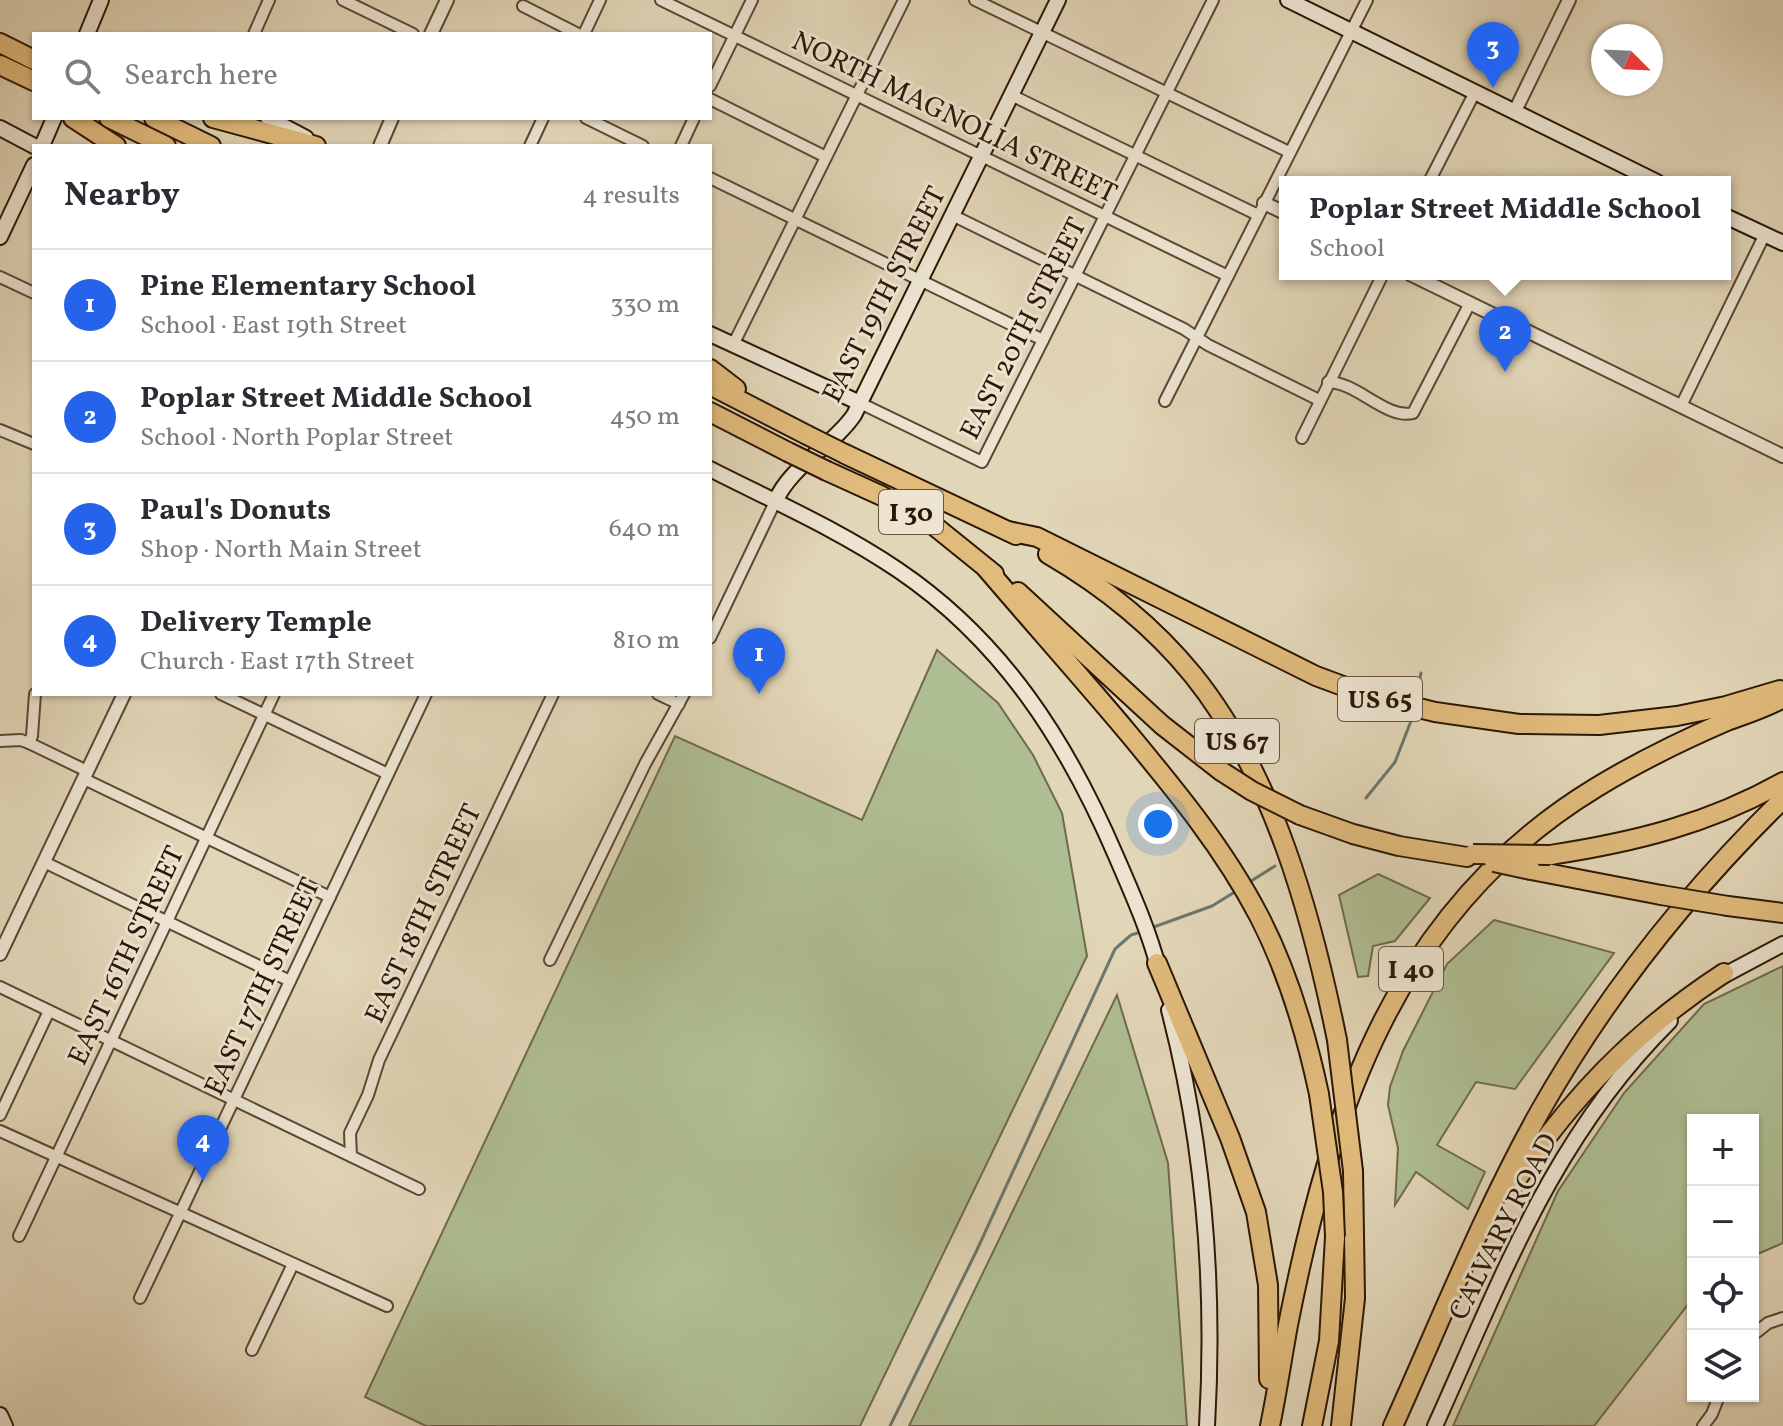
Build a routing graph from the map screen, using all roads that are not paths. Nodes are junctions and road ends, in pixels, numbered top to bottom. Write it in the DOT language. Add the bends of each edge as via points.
graph roads {
  1 [pos="101,0"];
  2 [pos="269,0"];
  3 [pos="343,0"];
  4 [pos="447,0"];
  5 [pos="600,0"];
  6 [pos="661,0"];
  7 [pos="752,0"];
  8 [pos="904,0"];
  9 [pos="975,0"];
  10 [pos="1058,0"];
  11 [pos="1213,0"];
  12 [pos="1288,0"];
  13 [pos="1367,0"];
  14 [pos="1569,0"];
  15 [pos="523,6"];
  16 [pos="1353,31"];
  17 [pos="90,32"];
  18 [pos="255,32"];
  19 [pos="409,32"];
  20 [pos="432,32"];
  21 [pos="577,32"];
  22 [pos="582,32"];
  23 [pos="1042,32"];
  24 [pos="735,36"];
  25 [pos="0,43"];
  26 [pos="32,59"];
  27 [pos="6,68"];
  28 [pos="32,80"];
  29 [pos="712,82"];
  30 [pos="32,91"];
  31 [pos="1475,92"];
  32 [pos="1167,93"];
  33 [pos="857,95"];
  34 [pos="1011,95"];
  35 [pos="712,100"];
  36 [pos="1515,111"];
  37 [pos="53,120"];
  38 [pos="76,120"];
  39 [pos="113,120"];
  40 [pos="158,120"];
  41 [pos="220,120"];
  42 [pos="272,120"];
  43 [pos="391,120"];
  44 [pos="542,120"];
  45 [pos="590,120"];
  46 [pos="693,120"];
  47 [pos="0,128"];
  48 [pos="43,144"];
  49 [pos="113,144"];
  50 [pos="162,144"];
  51 [pos="207,144"];
  52 [pos="310,144"];
  53 [pos="314,144"];
  54 [pos="381,144"];
  55 [pos="531,144"];
  56 [pos="639,144"];
  57 [pos="682,144"];
  58 [pos="32,145"];
  59 [pos="1289,152"];
  60 [pos="981,156"];
  61 [pos="1135,156"];
  62 [pos="826,157"];
  63 [pos="32,169"];
  64 [pos="1432,176"];
  65 [pos="1645,176"];
  66 [pos="712,179"];
  67 [pos="1264,203"];
  68 [pos="1279,210"];
  69 [pos="952,215"];
  70 [pos="1258,215"];
  71 [pos="1105,216"];
  72 [pos="1731,219"];
  73 [pos="795,220"];
  74 [pos="1765,234"];
  75 [pos="0,237"];
  76 [pos="1783,243"];
  77 [pos="1076,275"];
  78 [pos="1228,276"];
  79 [pos="0,277"];
  80 [pos="920,280"];
  81 [pos="1380,280"];
  82 [pos="1422,280"];
  83 [pos="32,292"];
  84 [pos="1470,303"];
  85 [pos="712,335"];
  86 [pos="1197,338"];
  87 [pos="1043,340"];
  88 [pos="733,345"];
  89 [pos="712,371"];
  90 [pos="1328,382"];
  91 [pos="712,386"];
  92 [pos="1319,400"];
  93 [pos="1165,401"];
  94 [pos="860,403"];
  95 [pos="1681,406"];
  96 [pos="712,413"];
  97 [pos="776,420"];
  98 [pos="0,430"];
  99 [pos="1302,438"];
  100 [pos="32,443"];
  101 [pos="1783,456"];
  102 [pos="712,470"];
  103 [pos="775,502"];
  104 [pos="1008,531"];
  105 [pos="986,568"];
  106 [pos="712,634"];
  107 [pos="1783,689"];
  108 [pos="35,696"];
  109 [pos="123,696"];
  110 [pos="225,696"];
  111 [pos="273,696"];
  112 [pos="425,696"];
  113 [pos="552,696"];
  114 [pos="1783,698"];
  115 [pos="681,699"];
  116 [pos="264,715"];
  117 [pos="0,741"];
  118 [pos="29,743"];
  119 [pos="388,774"];
  120 [pos="85,775"];
  121 [pos="1783,782"];
  122 [pos="1783,799"];
  123 [pos="206,838"];
  124 [pos="1507,854"];
  125 [pos="1464,855"];
  126 [pos="44,862"];
  127 [pos="330,897"];
  128 [pos="1783,913"];
  129 [pos="166,922"];
  130 [pos="1783,944"];
  131 [pos="0,954"];
  132 [pos="1154,954"];
  133 [pos="550,960"];
  134 [pos="1724,973"];
  135 [pos="290,981"];
  136 [pos="0,987"];
  137 [pos="49,1011"];
  138 [pos="112,1041"];
  139 [pos="234,1099"];
  140 [pos="0,1115"];
  141 [pos="0,1131"];
  142 [pos="57,1156"];
  143 [pos="351,1156"];
  144 [pos="419,1189"];
  145 [pos="180,1212"];
  146 [pos="19,1236"];
  147 [pos="1472,1252"];
  148 [pos="293,1264"];
  149 [pos="140,1298"];
  150 [pos="387,1306"];
  151 [pos="1783,1318"];
  152 [pos="1759,1330"];
  153 [pos="252,1350"];
  154 [pos="1717,1402"];
  155 [pos="0,1415"];
  156 [pos="1272,1420"];
  157 [pos="5,1426"];
  158 [pos="1207,1426"];
  159 [pos="1312,1426"];
  160 [pos="1341,1426"];
  161 [pos="1393,1426"];
  162 [pos="1435,1426"];
  163 [pos="1703,1426"];
  1 -- 17 [label="main road"];
  2 -- 18 [label="street"];
  3 -- 19 [label="street"];
  4 -- 20 [label="street"];
  5 -- 22 [label="street"];
  6 -- 24 [label="street, NORTH MAGNOLIA STREET"];
  7 -- 24 [label="street"];
  8 -- 33 [label="street"];
  9 -- 23 [label="street"];
  10 -- 23 [label="main road, EAST 19TH STREET"];
  11 -- 32 [label="street, EAST 20TH STREET"];
  12 -- 16 [label="main road"];
  13 -- 16 [label="street"];
  14 -- 36 [label="street"];
  15 -- 21 [label="street"];
  16 -- 31 [label="main road"];
  16 -- 59 [label="street"];
  23 -- 32 [label="street"];
  23 -- 34 [label="main road, EAST 19TH STREET"];
  24 -- 29 [label="street"];
  24 -- 33 [label="street, NORTH MAGNOLIA STREET"];
  25 -- 26 [label="highway"];
  27 -- 28 [label="highway"];
  27 -- 30 [label="highway"];
  31 -- 36 [label="main road"];
  31 -- 64 [label="street"];
  32 -- 59 [label="street"];
  32 -- 61 [label="street, EAST 20TH STREET"];
  33 -- 60 [label="street, NORTH MAGNOLIA STREET"];
  33 -- 62 [label="street"];
  34 -- 60 [label="main road, EAST 19TH STREET"];
  34 -- 61 [label="street"];
  35 -- 62 [label="street"];
  36 -- 65 [label="main road"];
  37 -- 48 [label="main road"];
  38 -- 49 [label="highway"];
  39 -- 50 [label="highway"];
  40 -- 51 [label="highway"];
  41 -- 52 [label="highway"];
  42 -- 53 [label="main road"];
  43 -- 54 [label="street"];
  44 -- 55 [label="street"];
  45 -- 56 [label="street"];
  46 -- 57 [label="street"];
  47 -- 58 [label="main road"];
  59 -- 67 [label="street"];
  60 -- 69 [label="main road, EAST 19TH STREET"];
  60 -- 71 [label="street, NORTH MAGNOLIA STREET"];
  61 -- 70 [label="street"];
  61 -- 71 [label="street, EAST 20TH STREET"];
  62 -- 73 [label="street"];
  63 -- 75 [label="main road"];
  66 -- 73 [label="street"];
  67 -- 68 [label="street"];
  67 -- 70 [label="street"];
  69 -- 77 [label="street"];
  69 -- 80 [label="main road, EAST 19TH STREET"];
  70 -- 78 [label="street"];
  71 -- 77 [label="street, EAST 20TH STREET"];
  71 -- 78 [label="street, NORTH MAGNOLIA STREET"];
  72 -- 74 [label="main road"];
  73 -- 80 [label="street"];
  73 -- 88 [label="street"];
  74 -- 76 [label="main road"];
  74 -- 95 [label="street"];
  77 -- 86 [label="street"];
  77 -- 87 [label="street, EAST 20TH STREET"];
  78 -- 86 [label="street"];
  79 -- 83 [label="street"];
  80 -- 87 [label="street"];
  80 -- 94 [label="main road, EAST 19TH STREET"];
  81 -- 90 [label="street"];
  82 -- 84 [label="street"];
  84 -- 90 [label="street" via="1413,413 1402,414 1343,384"];
  84 -- 95 [label="street"];
  85 -- 88 [label="main road"];
  86 -- 92 [label="street"];
  86 -- 93 [label="street"];
  87 -- 94 [label="street, EAST 20TH STREET" via="982,462"];
  88 -- 94 [label="main road"];
  89 -- 97 [label="highway"];
  90 -- 92 [label="street"];
  91 -- 97 [label="highway, I 30"];
  92 -- 99 [label="street"];
  94 -- 103 [label="main road, EAST 19TH STREET" via="842,430 787,480"];
  95 -- 101 [label="street"];
  96 -- 105 [label="highway, I 30, bridge" via="932,524"];
  97 -- 104 [label="highway, I 30, bridge"];
  98 -- 100 [label="street"];
  102 -- 103 [label="main road"];
  103 -- 106 [label="street, EAST 19TH STREET"];
  103 -- 132 [label="main road" via="900,571 1001,662 1049,724 1079,775"];
  104 -- 107 [label="highway, US 65" via="1037,537 1316,676 1435,712 1519,724 1599,725 1677,716"];
  104 -- 160 [label="highway, US 67, bridge" via="1084,575 1175,655 1248,761 1293,873 1337,1040 1353,1171 1355,1298"];
  105 -- 125 [label="highway, bridge" via="1024,596 1162,725 1252,791 1353,834"];
  105 -- 159 [label="highway, US 67, bridge" via="1183,799 1223,854 1259,917 1295,1005 1319,1094 1335,1237 1329,1341"];
  108 -- 118 [label="street"];
  109 -- 120 [label="street"];
  110 -- 116 [label="street"];
  111 -- 116 [label="street, EAST 16TH STREET"];
  112 -- 119 [label="street, EAST 17TH STREET"];
  113 -- 143 [label="street, EAST 18TH STREET" via="379,1060 350,1133"];
  114 -- 124 [label="highway, I 40" via="1611,779"];
  115 -- 133 [label="street"];
  116 -- 119 [label="street"];
  116 -- 123 [label="street, EAST 16TH STREET"];
  117 -- 118 [label="street"];
  118 -- 120 [label="street"];
  119 -- 127 [label="street, EAST 17TH STREET"];
  120 -- 123 [label="street"];
  120 -- 126 [label="street"];
  121 -- 124 [label="highway, bridge" via="1714,816 1630,842 1550,855"];
  122 -- 147 [label="highway" via="1701,884 1604,1009 1527,1135"];
  123 -- 127 [label="street"];
  123 -- 129 [label="street, EAST 16TH STREET"];
  124 -- 125 [label="highway, bridge"];
  124 -- 156 [label="highway, I 40" via="1439,928 1374,1036 1315,1210"];
  125 -- 128 [label="highway, bridge" via="1661,895"];
  126 -- 129 [label="street"];
  126 -- 131 [label="street"];
  127 -- 135 [label="street, EAST 17TH STREET"];
  129 -- 135 [label="street"];
  129 -- 138 [label="street, EAST 16TH STREET"];
  130 -- 134 [label="main road, CALVARY ROAD"];
  132 -- 156 [label="highway" via="1256,1212 1268,1285"];
  132 -- 158 [label="main road" via="1189,1103 1203,1212 1209,1303"];
  134 -- 147 [label="highway" via="1652,1024 1597,1078 1540,1145"];
  134 -- 162 [label="main road, CALVARY ROAD" via="1644,1048 1563,1156 1521,1234"];
  135 -- 139 [label="street, EAST 17TH STREET"];
  136 -- 137 [label="street"];
  137 -- 138 [label="street"];
  137 -- 140 [label="street"];
  138 -- 139 [label="street"];
  138 -- 142 [label="street, EAST 16TH STREET"];
  139 -- 143 [label="street"];
  139 -- 145 [label="street, EAST 17TH STREET"];
  141 -- 142 [label="street"];
  142 -- 145 [label="street"];
  142 -- 146 [label="street, EAST 16TH STREET"];
  143 -- 144 [label="street"];
  145 -- 148 [label="street"];
  145 -- 149 [label="street, EAST 17TH STREET"];
  147 -- 161 [label="highway"];
  148 -- 150 [label="street"];
  148 -- 153 [label="street"];
  151 -- 152 [label="street"];
  154 -- 163 [label="street"];
  155 -- 157 [label="main road"];
}
